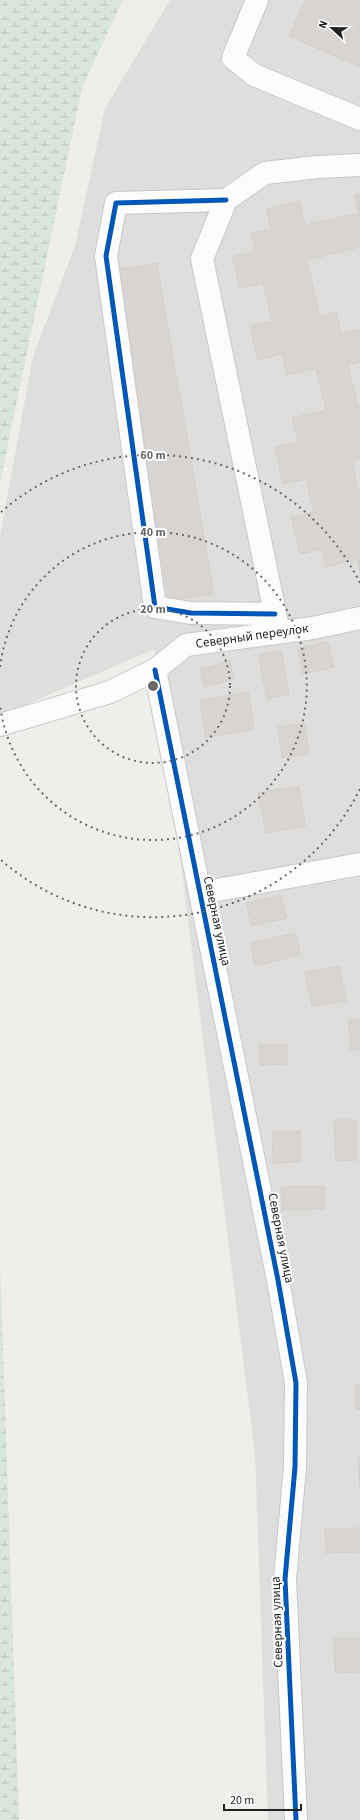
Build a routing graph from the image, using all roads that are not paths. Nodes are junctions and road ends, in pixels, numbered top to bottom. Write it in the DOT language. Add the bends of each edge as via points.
graph roads {
  1 [pos="258,0"];
  2 [pos="360,119"];
  3 [pos="360,165"];
  4 [pos="226,200"];
  5 [pos="360,618"];
  6 [pos="277,623"];
  7 [pos="155,670"];
  8 [pos="0,725"];
  9 [pos="360,864"];
  10 [pos="201,893"];
  11 [pos="296,1820"];
  1 -- 2 [label="street" via="233,58 254,75"];
  3 -- 4 [label="street" via="265,173"];
  4 -- 6 [label="street" via="202,259"];
  4 -- 6 [label="street" via="116,203 106,256 155,607"];
  5 -- 6 [label="street, Северный переулок"];
  6 -- 7 [label="street, Северный переулок" via="186,645"];
  7 -- 8 [label="street, Северный переулок" via="110,692"];
  7 -- 10 [label="street, Северная улица"];
  9 -- 10 [label="street"];
  10 -- 11 [label="street, Северная улица" via="296,1383 295,1467 285,1579"];
}
